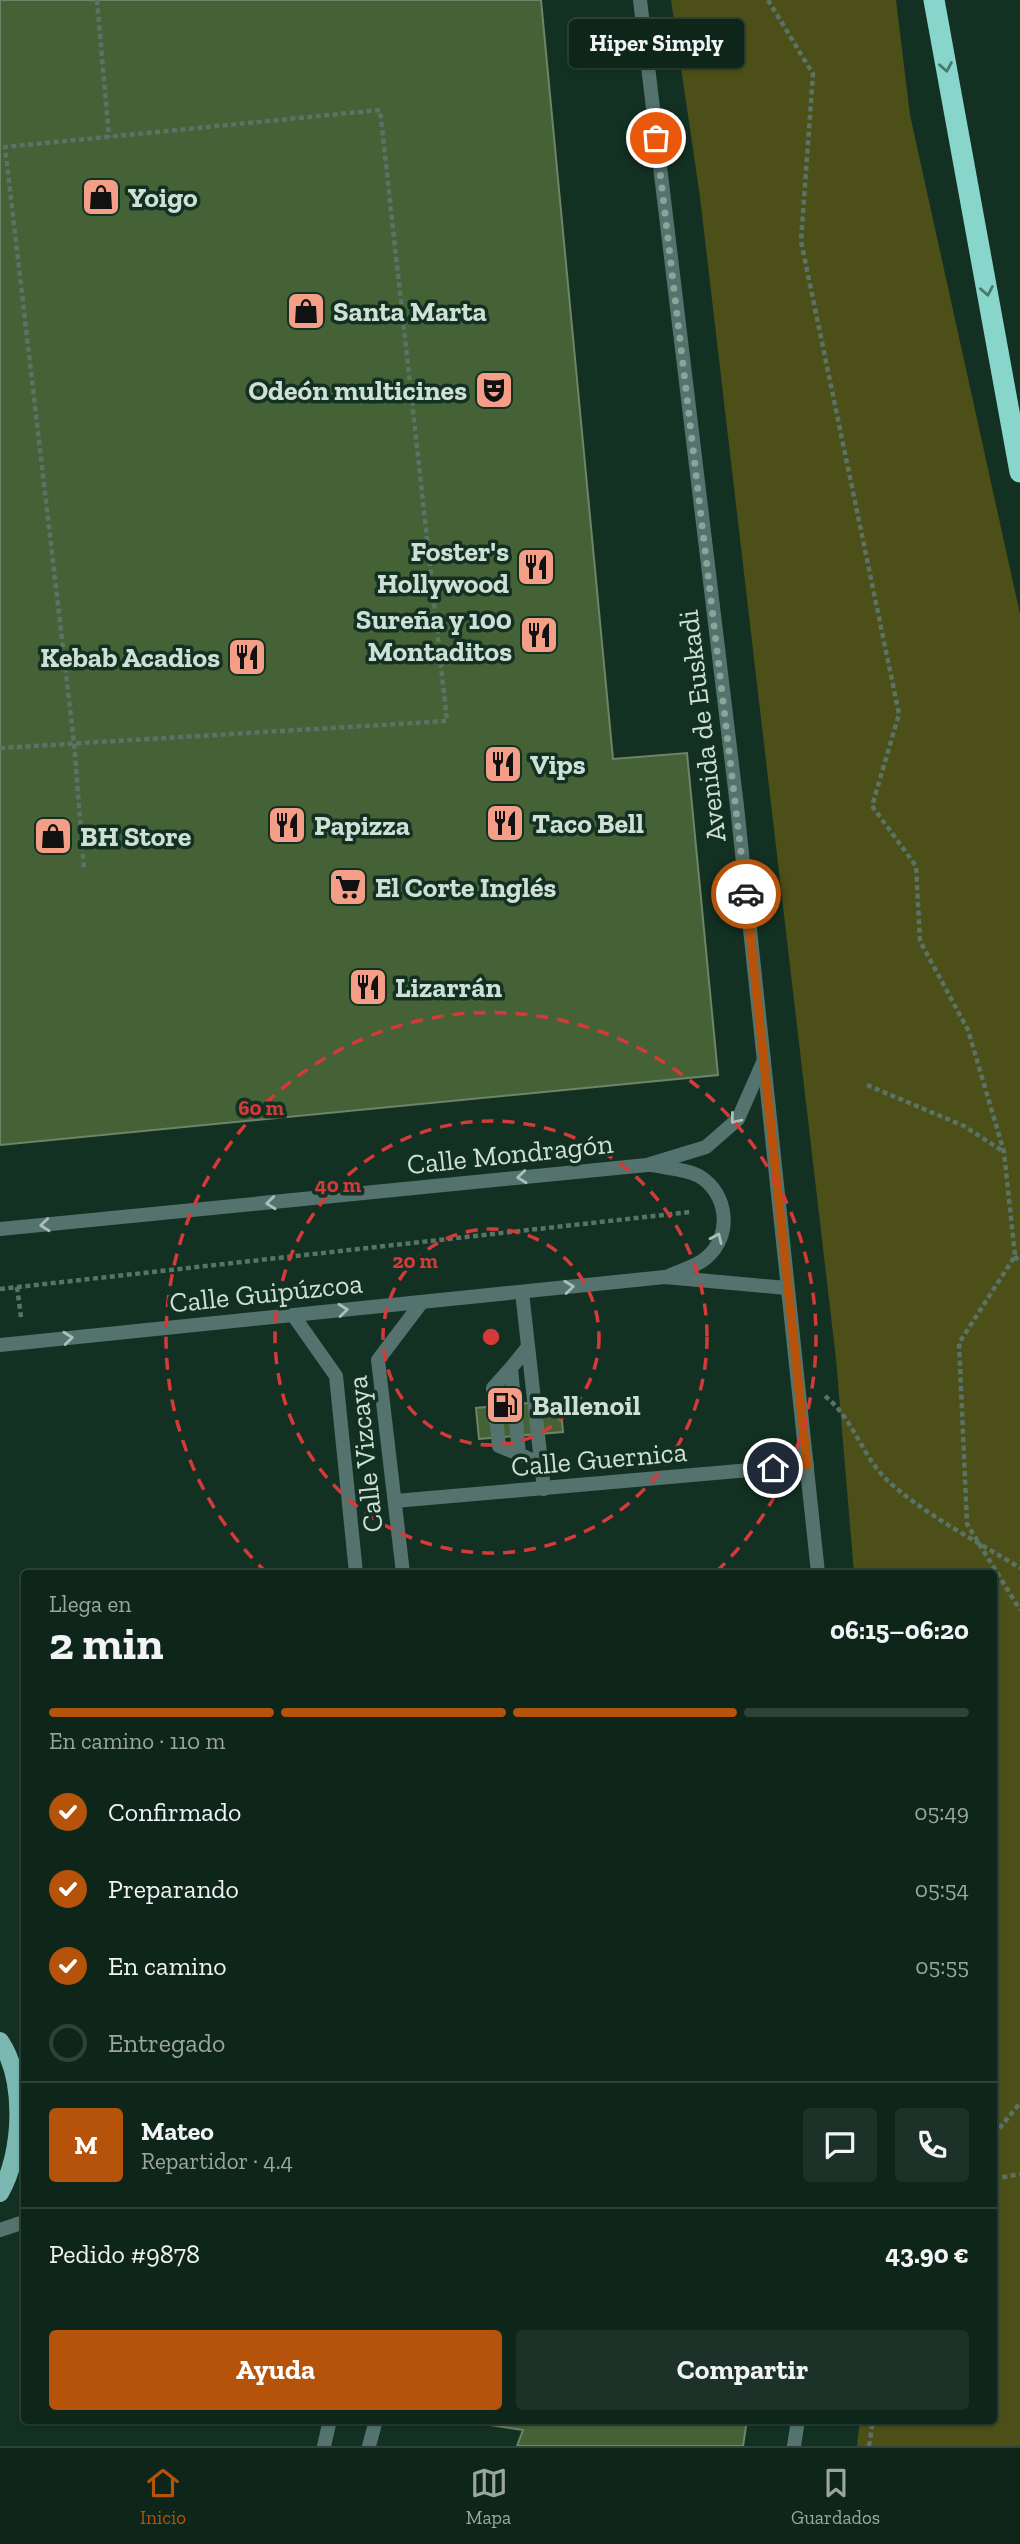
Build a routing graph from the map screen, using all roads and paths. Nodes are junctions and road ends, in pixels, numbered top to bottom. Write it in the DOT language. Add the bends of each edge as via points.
graph roads {
  1 [pos="97,0"];
  2 [pos="640,0"];
  3 [pos="768,0"];
  4 [pos="934,0"];
  5 [pos="109,137"];
  6 [pos="1020,472"];
  7 [pos="74,744"];
  8 [pos="0,748"];
  9 [pos="85,867"];
  10 [pos="765,1059"];
  11 [pos="867,1085"];
  12 [pos="1004,1152"];
  13 [pos="647,1165"];
  14 [pos="690,1212"];
  15 [pos="0,1229"];
  16 [pos="1015,1256"];
  17 [pos="1020,1262"];
  18 [pos="665,1277"];
  19 [pos="787,1288"];
  20 [pos="0,1289"];
  21 [pos="522,1292"];
  22 [pos="422,1302"];
  23 [pos="293,1315"];
  24 [pos="0,1345"];
  25 [pos="528,1347"];
  26 [pos="798,1393"];
  27 [pos="541,1464"];
  28 [pos="807,1465"];
  29 [pos="544,1489"];
  30 [pos="395,1501"];
  31 [pos="979,1543"];
  32 [pos="1020,1568"];
  33 [pos="356,1570"];
  34 [pos="403,1570"];
  35 [pos="818,1570"];
  36 [pos="996,1570"];
  37 [pos="997,1572"];
  38 [pos="1020,1610"];
  39 [pos="0,2041"];
  40 [pos="21,2100"];
  41 [pos="1020,2103"];
  42 [pos="21,2112"];
  43 [pos="997,2131"];
  44 [pos="1020,2174"];
  45 [pos="997,2178"];
  46 [pos="0,2193"];
  47 [pos="21,2226"];
  48 [pos="0,2230"];
  49 [pos="329,2424"];
  50 [pos="375,2424"];
  51 [pos="797,2424"];
  52 [pos="872,2424"];
  53 [pos="324,2446"];
  54 [pos="369,2446"];
  55 [pos="794,2446"];
  56 [pos="869,2446"];
  1 -- 5 [label="path"];
  2 -- 10 [label="street, Avenida de Euskadi"];
  3 -- 12 [label="path" via="813,74 801,241 900,714 872,806 916,866 919,941 968,1030"];
  4 -- 6 [label="highway, one-way"];
  5 -- 7 [label="path" via="5,147"];
  5 -- 7 [label="path" via="380,110 447,721"];
  7 -- 8 [label="path"];
  7 -- 9 [label="path"];
  10 -- 13 [label="street, Calle Mondragón, one-way" via="738,1119 706,1147"];
  10 -- 19 [label="street, Avenida de Euskadi"];
  11 -- 12 [label="path" via="964,1126"];
  12 -- 16 [label="path"];
  13 -- 15 [label="street, Calle Mondragón, one-way"];
  18 -- 13 [label="street, one-way" via="705,1259 718,1241 724,1209 715,1189 697,1175"];
  14 -- 20 [label="path"];
  16 -- 17 [label="path"];
  16 -- 31 [label="path" via="959,1343 967,1524"];
  18 -- 19 [label="street, Calle Guipúzcoa"];
  21 -- 18 [label="street, Calle Guipúzcoa, one-way"];
  19 -- 26 [label="street, Avenida de Euskadi"];
  21 -- 22 [label="street, Calle Guipúzcoa"];
  21 -- 25 [label="street"];
  23 -- 22 [label="street, Calle Guipúzcoa, one-way"];
  22 -- 30 [label="street, Calle Vizcaya" via="378,1360"];
  24 -- 23 [label="street, Calle Guipúzcoa, one-way"];
  23 -- 33 [label="street, Calle Vizcaya" via="336,1376"];
  25 -- 27 [label="street"];
  25 -- 27 [label="street" via="511,1368 519,1454"];
  26 -- 28 [label="street, Avenida de Euskadi"];
  26 -- 31 [label="path" via="823,1394 840,1408 884,1478"];
  27 -- 29 [label="street"];
  28 -- 29 [label="street, Calle Guernica"];
  28 -- 35 [label="street, Avenida de Euskadi"];
  29 -- 30 [label="street, Calle Guernica"];
  30 -- 34 [label="street, Calle Vizcaya"];
  31 -- 32 [label="path"];
  31 -- 36 [label="path"];
  37 -- 38 [label="path"];
  39 -- 40 [label="main road"];
  41 -- 43 [label="path"];
  42 -- 46 [label="main road" via="17,2146"];
  44 -- 45 [label="path"];
  47 -- 48 [label="street"];
  49 -- 53 [label="street"];
  50 -- 54 [label="street"];
  51 -- 55 [label="street"];
  52 -- 56 [label="path"];
}
